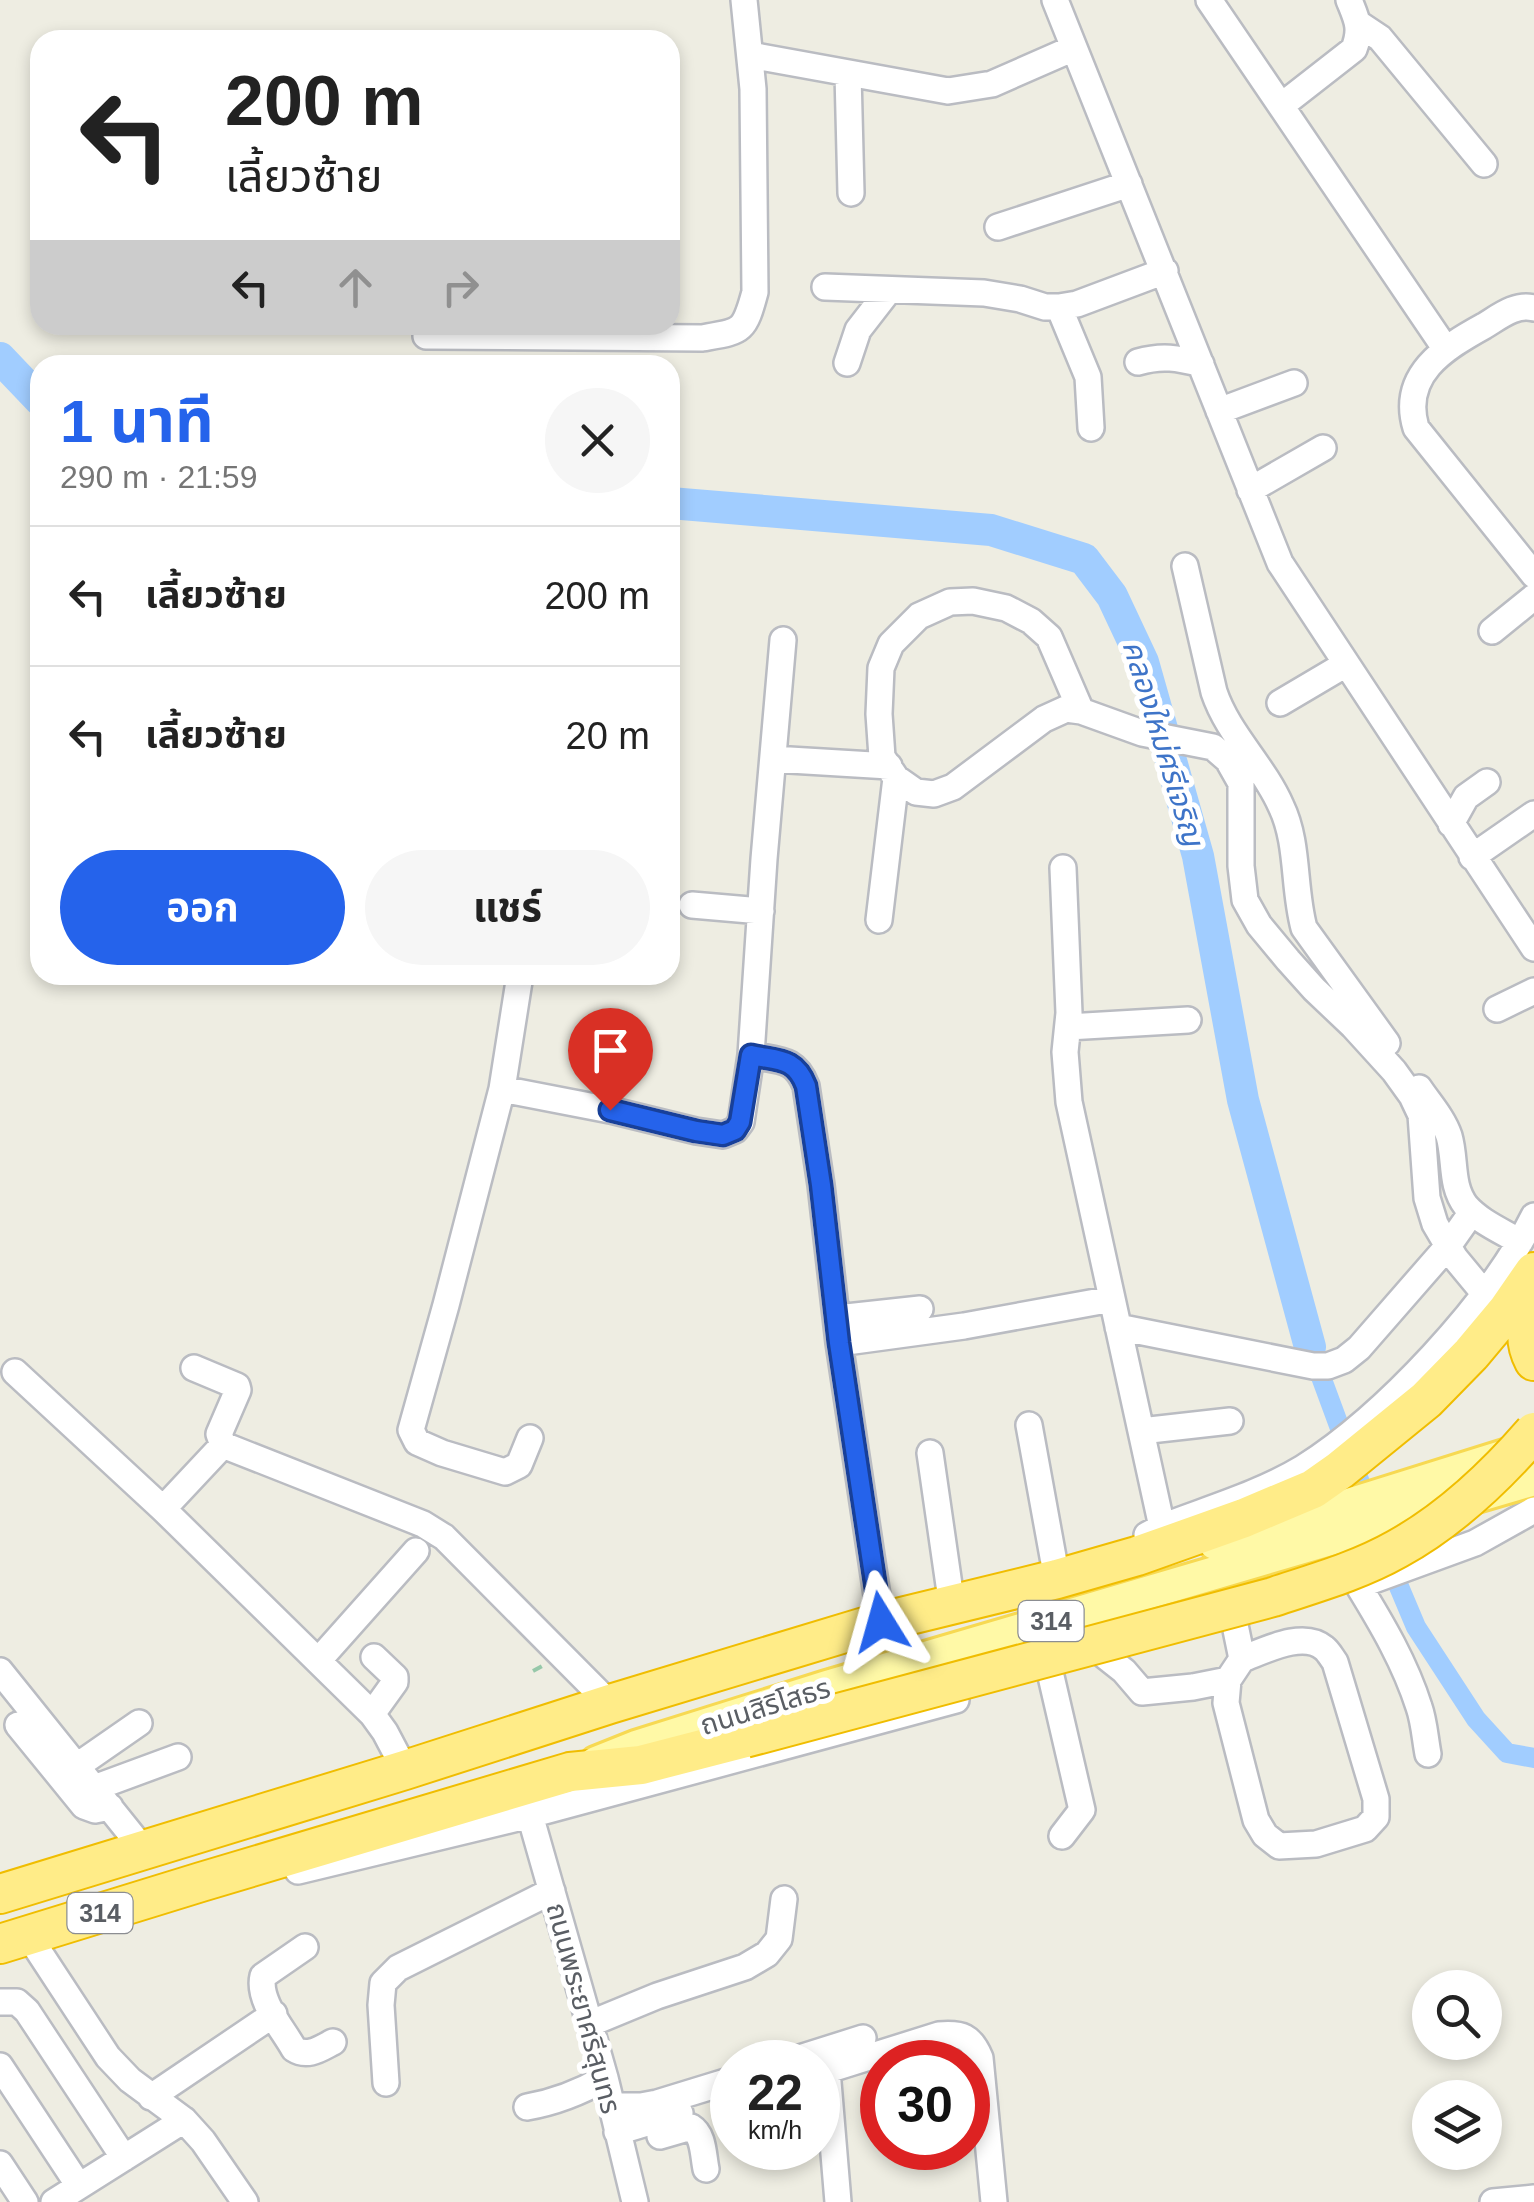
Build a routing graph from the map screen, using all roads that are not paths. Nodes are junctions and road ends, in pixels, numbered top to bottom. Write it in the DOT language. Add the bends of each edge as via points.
graph roads {
  1 [pos="744,0"];
  2 [pos="1054,0"];
  3 [pos="1208,0"];
  4 [pos="1354,12"];
  5 [pos="1074,48"];
  6 [pos="750,55"];
  7 [pos="848,74"];
  8 [pos="1281,106"];
  9 [pos="1484,164"];
  10 [pos="1129,184"];
  11 [pos="851,193"];
  12 [pos="998,227"];
  13 [pos="1164,271"];
  14 [pos="825,287"];
  15 [pos="889,290"];
  16 [pos="1058,307"];
  17 [pos="1534,308"];
  18 [pos="426,336"];
  19 [pos="1445,348"];
  20 [pos="1138,362"];
  21 [pos="847,363"];
  22 [pos="1201,364"];
  23 [pos="1294,382"];
  24 [pos="1220,411"];
  25 [pos="1092,428"];
  26 [pos="1322,448"];
  27 [pos="1250,490"];
  28 [pos="1185,566"];
  29 [pos="1534,575"];
  30 [pos="1534,597"];
  31 [pos="1492,631"];
  32 [pos="783,640"];
  33 [pos="1346,664"];
  34 [pos="1280,703"];
  35 [pos="1061,714"];
  36 [pos="773,758"];
  37 [pos="892,772"];
  38 [pos="1487,782"];
  39 [pos="1534,814"];
  40 [pos="1451,824"];
  41 [pos="1472,857"];
  42 [pos="1063,868"];
  43 [pos="692,904"];
  44 [pos="761,911"];
  45 [pos="1524,913"];
  46 [pos="880,920"];
  47 [pos="1534,948"];
  48 [pos="518,985"];
  49 [pos="1534,992"];
  50 [pos="1497,1009"];
  51 [pos="1188,1020"];
  52 [pos="1068,1027"];
  53 [pos="751,1055"];
  54 [pos="502,1089"];
  55 [pos="1472,1212"];
  56 [pos="1534,1216"];
  57 [pos="1448,1246"];
  58 [pos="1527,1257"];
  59 [pos="1484,1293"];
  60 [pos="1112,1299"];
  61 [pos="1534,1306"];
  62 [pos="920,1308"];
  63 [pos="1118,1326"];
  64 [pos="838,1330"];
  65 [pos="1534,1361"];
  66 [pos="194,1368"];
  67 [pos="14,1372"];
  68 [pos="1230,1421"];
  69 [pos="1029,1425"];
  70 [pos="1140,1431"];
  71 [pos="1534,1432"];
  72 [pos="530,1438"];
  73 [pos="223,1445"];
  74 [pos="1534,1447"];
  75 [pos="930,1453"];
  76 [pos="1534,1479"];
  77 [pos="163,1510"];
  78 [pos="1534,1510"];
  79 [pos="1162,1527"];
  80 [pos="416,1552"];
  81 [pos="1123,1560"];
  82 [pos="1057,1579"];
  83 [pos="1358,1585"];
  84 [pos="952,1606"];
  85 [pos="1234,1620"];
  86 [pos="881,1622"];
  87 [pos="1105,1656"];
  88 [pos="374,1657"];
  89 [pos="318,1661"];
  90 [pos="1235,1670"];
  91 [pos="0,1671"];
  92 [pos="1050,1672"];
  93 [pos="610,1704"];
  94 [pos="372,1714"];
  95 [pos="139,1722"];
  96 [pos="18,1725"];
  97 [pos="1428,1754"];
  98 [pos="178,1756"];
  99 [pos="77,1766"];
  100 [pos="406,1770"];
  101 [pos="570,1772"];
  102 [pos="102,1798"];
  103 [pos="532,1819"];
  104 [pos="1062,1836"];
  105 [pos="472,1842"];
  106 [pos="143,1849"];
  107 [pos="201,1882"];
  108 [pos="2,1890"];
  109 [pos="552,1891"];
  110 [pos="784,1899"];
  111 [pos="14,1940"];
  112 [pos="305,1947"];
  113 [pos="0,2002"];
  114 [pos="274,2014"];
  115 [pos="589,2024"];
  116 [pos="863,2038"];
  117 [pos="334,2042"];
  118 [pos="840,2049"];
  119 [pos="840,2057"];
  120 [pos="0,2066"];
  121 [pos="604,2078"];
  122 [pos="386,2082"];
  123 [pos="710,2087"];
  124 [pos="150,2096"];
  125 [pos="611,2106"];
  126 [pos="710,2106"];
  127 [pos="528,2107"];
  128 [pos="184,2120"];
  129 [pos="620,2139"];
  130 [pos="124,2158"];
  131 [pos="0,2164"];
  132 [pos="706,2169"];
  133 [pos="832,2170"];
  134 [pos="79,2186"];
  135 [pos="1534,2198"];
  136 [pos="25,2202"];
  137 [pos="54,2202"];
  138 [pos="245,2202"];
  139 [pos="636,2202"];
  140 [pos="838,2202"];
  141 [pos="994,2202"];
  142 [pos="1494,2202"];
  1 -- 6 [label="street"];
  2 -- 5 [label="street"];
  3 -- 8 [label="street"];
  4 -- 8 [label="street" via="1354,50"];
  4 -- 9 [label="street"];
  5 -- 7 [label="street" via="992,84 948,91"];
  5 -- 10 [label="street"];
  6 -- 7 [label="street"];
  6 -- 18 [label="street" via="755,292 748,319 736,332 702,338"];
  7 -- 11 [label="street"];
  8 -- 19 [label="street"];
  10 -- 12 [label="street"];
  10 -- 13 [label="street"];
  13 -- 16 [label="street"];
  13 -- 22 [label="street"];
  14 -- 15 [label="street"];
  15 -- 16 [label="street" via="984,293"];
  15 -- 21 [label="street" via="858,330"];
  16 -- 25 [label="street" via="1088,377"];
  17 -- 19 [label="street" via="1514,308"];
  19 -- 29 [label="street" via="1419,377 1411,412 1416,428"];
  20 -- 22 [label="street" via="1157,356"];
  22 -- 24 [label="street"];
  23 -- 24 [label="street"];
  24 -- 27 [label="street"];
  26 -- 27 [label="street"];
  27 -- 33 [label="street" via="1280,563"];
  28 -- 55 [label="street" via="1220,710 1285,816 1304,928 1440,1118 1458,1192"];
  30 -- 31 [label="street"];
  32 -- 36 [label="street"];
  33 -- 34 [label="street"];
  33 -- 40 [label="street"];
  35 -- 37 [label="street" via="934,794 916,792"];
  35 -- 37 [label="street" via="1048,637 1006,608 950,602 919,616 891,644 881,668 882,757"];
  35 -- 57 [label="street" via="1213,748 1228,760 1241,783 1245,900 1259,925 1412,1096 1421,1114 1427,1198"];
  36 -- 37 [label="street"];
  36 -- 44 [label="street"];
  37 -- 46 [label="street"];
  38 -- 40 [label="street" via="1466,797"];
  39 -- 41 [label="street"];
  40 -- 41 [label="street"];
  41 -- 45 [label="street"];
  42 -- 52 [label="street"];
  43 -- 44 [label="street"];
  44 -- 53 [label="street"];
  45 -- 47 [label="street"];
  48 -- 54 [label="street"];
  49 -- 50 [label="street"];
  51 -- 52 [label="street"];
  52 -- 60 [label="street" via="1069,1102"];
  53 -- 54 [label="street" via="740,1122 723,1135"];
  53 -- 64 [label="street" via="794,1065 806,1086"];
  54 -- 72 [label="street" via="411,1430 417,1442 505,1472 518,1465"];
  55 -- 57 [label="street"];
  55 -- 58 [label="street"];
  56 -- 58 [label="street"];
  57 -- 59 [label="street"];
  57 -- 63 [label="street" via="1359,1348 1328,1366"];
  58 -- 59 [label="street"];
  58 -- 81 [label="highway" via="1507,1311 1471,1354 1340,1470 1244,1518"];
  59 -- 79 [label="street" via="1399,1389 1302,1469"];
  60 -- 63 [label="street"];
  60 -- 64 [label="street" via="964,1326"];
  61 -- 65 [label="highway" via="1526,1340"];
  62 -- 64 [label="street"];
  63 -- 70 [label="street"];
  64 -- 86 [label="street"];
  66 -- 73 [label="street" via="237,1386 218,1434"];
  67 -- 77 [label="street"];
  68 -- 70 [label="street"];
  69 -- 82 [label="street"];
  70 -- 79 [label="street"];
  71 -- 101 [label="highway, bridge" via="1441,1521 1340,1575 641,1765"];
  73 -- 77 [label="street"];
  73 -- 93 [label="street" via="444,1537"];
  74 -- 81 [label="main road, ถนนสิริโสธร" via="1272,1529"];
  75 -- 84 [label="street"];
  76 -- 101 [label="main road, ถนนสิริโสธร / 314" via="827,1687"];
  77 -- 89 [label="street"];
  78 -- 83 [label="street" via="1475,1542"];
  79 -- 81 [label="street" via="1140,1538"];
  80 -- 89 [label="street"];
  81 -- 82 [label="highway, ถนนสิริโสธร"];
  82 -- 84 [label="highway, ถนนสิริโสธร"];
  83 -- 85 [label="street"];
  83 -- 97 [label="street" via="1403,1665"];
  84 -- 86 [label="highway, ถนนสิริโสธร"];
  85 -- 87 [label="street"];
  85 -- 90 [label="street"];
  86 -- 93 [label="highway, ถนนสิริโสธร / 314"];
  87 -- 90 [label="street" via="1142,1692 1193,1687"];
  87 -- 92 [label="street"];
  88 -- 94 [label="street" via="395,1677"];
  89 -- 94 [label="street"];
  90 -- 90 [label="street" via="1226,1703 1265,1835 1278,1846 1316,1844 1365,1829 1376,1817 1376,1799 1324,1648 1288,1642"];
  91 -- 99 [label="street"];
  92 -- 103 [label="street"];
  92 -- 104 [label="street" via="1082,1810"];
  93 -- 100 [label="highway, ถนนสิริโสธร / 314"];
  94 -- 100 [label="street"];
  95 -- 99 [label="street"];
  96 -- 102 [label="street" via="84,1806 96,1810"];
  98 -- 102 [label="street"];
  99 -- 102 [label="street"];
  100 -- 106 [label="highway, ถนนสิริโสธร / 314"];
  101 -- 107 [label="highway, ถนนสิริโสธร / 314"];
  102 -- 106 [label="street"];
  103 -- 105 [label="street"];
  103 -- 107 [label="street" via="256,1881"];
  103 -- 109 [label="street, ถนนพระยาศรีสุนทร"];
  106 -- 108 [label="highway, ถนนสิริโสธร / 314"];
  107 -- 111 [label="highway, ถนนสิริโสธร / 314"];
  109 -- 115 [label="street, ถนนพระยาศรีสุนทร"];
  109 -- 122 [label="street" via="398,1968 383,1983"];
  110 -- 115 [label="street" via="779,1939 767,1954"];
  111 -- 124 [label="street" via="108,2057"];
  112 -- 114 [label="street" via="263,1976 260,1986"];
  113 -- 130 [label="street" via="18,2002 27,2010"];
  114 -- 117 [label="street" via="300,2053"];
  114 -- 124 [label="street"];
  115 -- 121 [label="street, ถนนพระยาศรีสุนทร"];
  116 -- 118 [label="street"];
  119 -- 141 [label="street" via="939,2035 966,2037 975,2045"];
  120 -- 134 [label="street"];
  121 -- 125 [label="street, ถนนพระยาศรีสุนทร"];
  121 -- 127 [label="street"];
  123 -- 125 [label="street" via="657,2103"];
  124 -- 128 [label="street"];
  125 -- 129 [label="street, ถนนพระยาศรีสุนทร"];
  126 -- 129 [label="street"];
  128 -- 130 [label="street"];
  128 -- 138 [label="street"];
  129 -- 132 [label="street" via="691,2128 700,2134"];
  129 -- 139 [label="street, ถนนพระยาศรีสุนทร"];
  130 -- 134 [label="street"];
  131 -- 136 [label="street"];
  133 -- 140 [label="street"];
  134 -- 137 [label="street"];
  135 -- 142 [label="street"];
}
